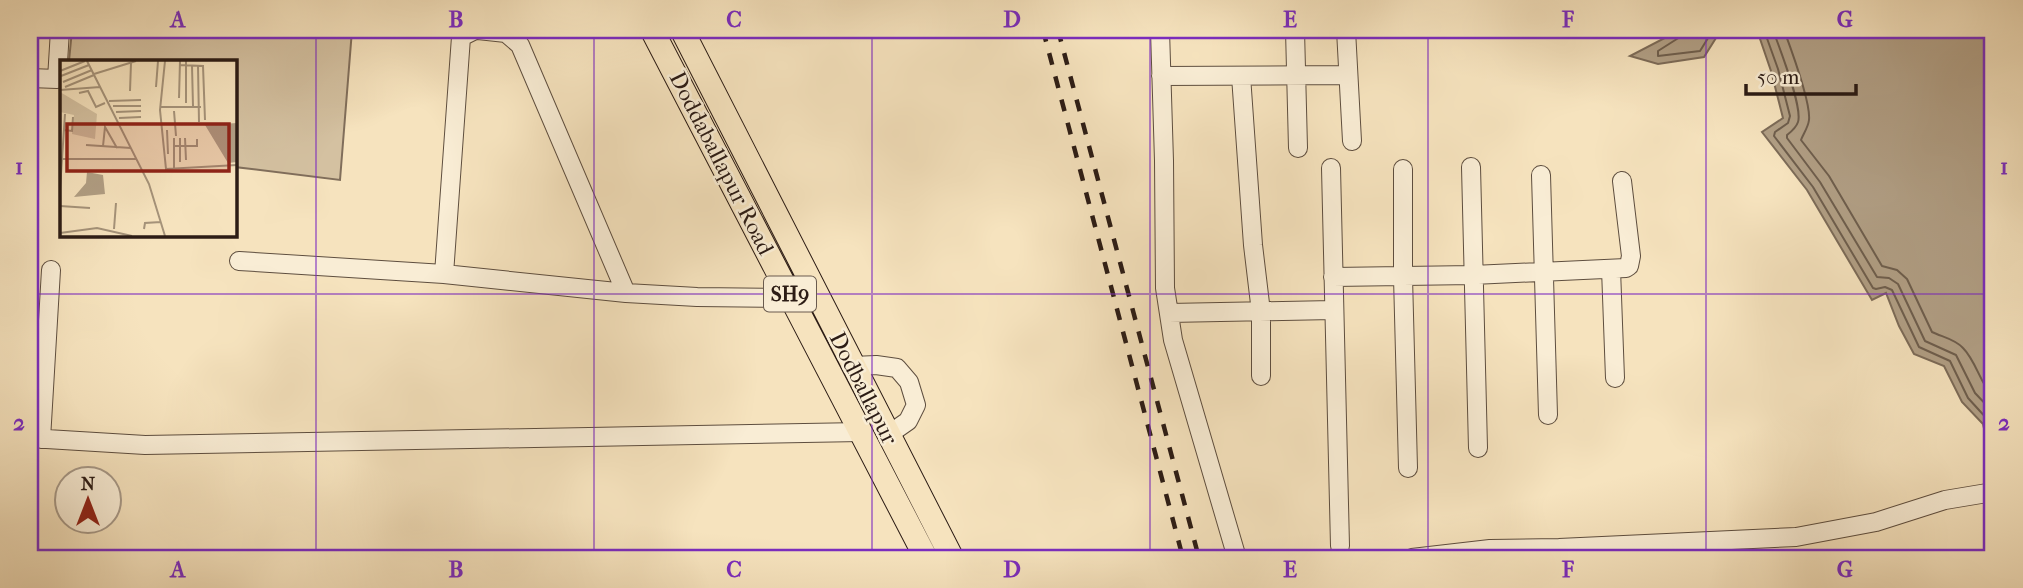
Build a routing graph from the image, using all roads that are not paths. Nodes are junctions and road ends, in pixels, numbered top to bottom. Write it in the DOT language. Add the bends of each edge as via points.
graph roads {
  1 [pos="60,30"];
  2 [pos="476,30"];
  3 [pos="652,30"];
  4 [pos="681,30"];
  5 [pos="1160,30"];
  6 [pos="1295,30"];
  7 [pos="1346,30"];
  8 [pos="1297,75"];
  9 [pos="1348,75"];
  10 [pos="1161,76"];
  11 [pos="1241,76"];
  12 [pos="30,78"];
  13 [pos="1353,141"];
  14 [pos="1298,148"];
  15 [pos="1471,167"];
  16 [pos="1331,168"];
  17 [pos="1403,169"];
  18 [pos="1541,175"];
  19 [pos="1622,181"];
  20 [pos="239,261"];
  21 [pos="1611,269"];
  22 [pos="51,270"];
  23 [pos="1544,272"];
  24 [pos="444,274"];
  25 [pos="1473,275"];
  26 [pos="1333,277"];
  27 [pos="1403,277"];
  28 [pos="626,293"];
  29 [pos="792,298"];
  30 [pos="1333,310"];
  31 [pos="1261,312"];
  32 [pos="1169,313"];
  33 [pos="853,366"];
  34 [pos="1261,376"];
  35 [pos="1615,378"];
  36 [pos="1548,415"];
  37 [pos="861,432"];
  38 [pos="888,435"];
  39 [pos="35,438"];
  40 [pos="1478,448"];
  41 [pos="1408,468"];
  42 [pos="1993,492"];
  43 [pos="1340,546"];
  44 [pos="926,558"];
  45 [pos="952,558"];
  46 [pos="1237,558"];
  47 [pos="1412,558"];
  1 -- 12 [label="street" via="57,79"];
  2 -- 24 [label="street" via="461,37"];
  2 -- 28 [label="street" via="506,33 520,45"];
  3 -- 29 [label="main road, Doddaballapur Road / SH9"];
  4 -- 33 [label="main road, Dodballapur / SH9"];
  5 -- 10 [label="street"];
  6 -- 8 [label="street"];
  7 -- 9 [label="street"];
  8 -- 9 [label="street"];
  8 -- 11 [label="street"];
  8 -- 14 [label="street"];
  9 -- 13 [label="street"];
  10 -- 11 [label="street"];
  10 -- 32 [label="street"];
  11 -- 31 [label="street"];
  15 -- 25 [label="street"];
  16 -- 26 [label="street"];
  17 -- 27 [label="street"];
  18 -- 23 [label="street"];
  19 -- 21 [label="street" via="1630,261 1626,268"];
  20 -- 24 [label="street"];
  21 -- 23 [label="street"];
  21 -- 35 [label="street"];
  22 -- 39 [label="street"];
  23 -- 25 [label="street"];
  23 -- 36 [label="street"];
  24 -- 28 [label="street"];
  25 -- 27 [label="street"];
  25 -- 40 [label="street"];
  26 -- 27 [label="street"];
  26 -- 30 [label="street"];
  27 -- 41 [label="street"];
  28 -- 29 [label="street"];
  29 -- 37 [label="main road, Doddaballapur Road / SH9"];
  30 -- 31 [label="street"];
  30 -- 43 [label="street"];
  31 -- 32 [label="street"];
  31 -- 34 [label="street"];
  32 -- 46 [label="street"];
  33 -- 38 [label="main road, Dodballapur / SH9"];
  33 -- 38 [label="street" via="897,368 909,382 916,405 908,421"];
  37 -- 39 [label="street" via="145,445"];
  37 -- 44 [label="main road, Doddaballapur Road / SH9"];
  38 -- 45 [label="main road, Dodballapur / SH9"];
  42 -- 47 [label="street" via="1796,537 1490,549"];
}
